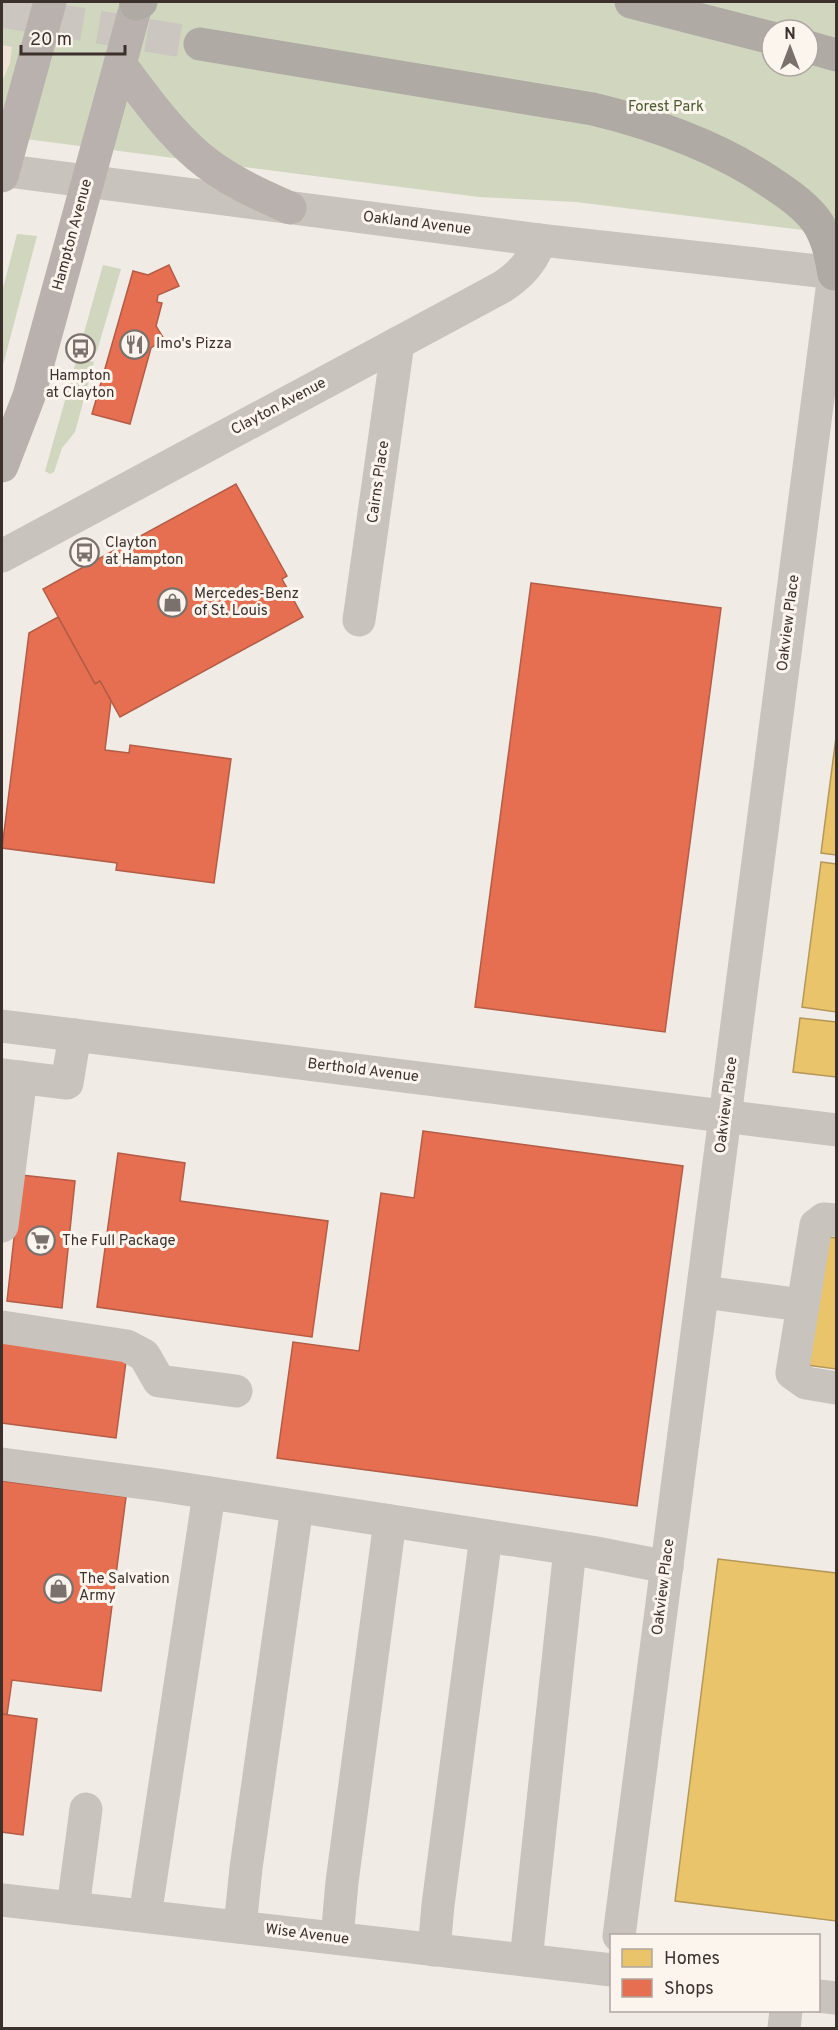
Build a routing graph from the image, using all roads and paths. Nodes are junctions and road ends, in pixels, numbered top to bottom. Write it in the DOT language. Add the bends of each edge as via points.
graph roads {
  1 [pos="50,2"];
  2 [pos="138,2"];
  3 [pos="631,2"];
  4 [pos="760,35"];
  5 [pos="200,44"];
  6 [pos="820,50"];
  7 [pos="837,55"];
  8 [pos="120,64"];
  9 [pos="2,172"];
  10 [pos="88,181"];
  11 [pos="290,208"];
  12 [pos="540,240"];
  13 [pos="836,274"];
  14 [pos="398,343"];
  15 [pos="2,466"];
  16 [pos="2,556"];
  17 [pos="359,620"];
  18 [pos="2,1026"];
  19 [pos="75,1035"];
  20 [pos="11,1076"];
  21 [pos="725,1117"];
  22 [pos="837,1130"];
  23 [pos="8,1133"];
  24 [pos="5,1174"];
  25 [pos="2,1218"];
  26 [pos="837,1220"];
  27 [pos="703,1292"];
  28 [pos="802,1305"];
  29 [pos="2,1327"];
  30 [pos="837,1388"];
  31 [pos="236,1391"];
  32 [pos="2,1464"];
  33 [pos="209,1494"];
  34 [pos="297,1507"];
  35 [pos="390,1521"];
  36 [pos="486,1536"];
  37 [pos="570,1549"];
  38 [pos="667,1567"];
  39 [pos="86,1809"];
  40 [pos="2,1900"];
  41 [pos="73,1908"];
  42 [pos="145,1916"];
  43 [pos="240,1927"];
  44 [pos="619,1934"];
  45 [pos="337,1938"];
  46 [pos="434,1950"];
  47 [pos="526,1960"];
  48 [pos="610,1970"];
  49 [pos="820,1996"];
  50 [pos="837,1998"];
  51 [pos="786,2012"];
  52 [pos="784,2028"];
  1 -- 9 [label="main road"];
  2 -- 8 [label="main road, Hampton Avenue"];
  3 -- 4 [label="highway"];
  5 -- 13 [label="highway" via="593,109 676,133 764,177 804,208 819,224"];
  6 -- 7 [label="highway"];
  8 -- 10 [label="main road, Hampton Avenue"];
  8 -- 11 [label="main road" via="165,123 199,157 226,176"];
  9 -- 10 [label="street, Oakland Avenue"];
  10 -- 11 [label="street, Oakland Avenue"];
  10 -- 15 [label="main road, Hampton Avenue" via="29,396"];
  11 -- 12 [label="street, Oakland Avenue"];
  12 -- 13 [label="street, Oakland Avenue"];
  12 -- 14 [label="street, Clayton Avenue" via="530,263 518,277"];
  13 -- 21 [label="street, Oakview Place"];
  14 -- 16 [label="street, Clayton Avenue"];
  14 -- 17 [label="street, Cairns Place"];
  18 -- 19 [label="street, Berthold Avenue"];
  19 -- 20 [label="street" via="67,1083"];
  19 -- 21 [label="street, Berthold Avenue"];
  20 -- 23 [label="street"];
  21 -- 22 [label="street, Berthold Avenue"];
  21 -- 27 [label="street, Oakview Place"];
  23 -- 24 [label="street"];
  24 -- 25 [label="street"];
  26 -- 28 [label="street" via="824,1219 816,1225"];
  27 -- 28 [label="street"];
  27 -- 38 [label="street, Oakview Place"];
  28 -- 30 [label="street" via="792,1373 806,1383"];
  29 -- 31 [label="street" via="127,1346 144,1355 159,1381"];
  32 -- 33 [label="street"];
  33 -- 34 [label="street"];
  33 -- 42 [label="street"];
  34 -- 35 [label="street"];
  34 -- 43 [label="street"];
  35 -- 36 [label="street"];
  35 -- 45 [label="street"];
  36 -- 37 [label="street"];
  36 -- 46 [label="street"];
  37 -- 38 [label="street"];
  37 -- 47 [label="street"];
  38 -- 44 [label="street, Oakview Place"];
  39 -- 41 [label="street"];
  40 -- 41 [label="street, Wise Avenue"];
  41 -- 42 [label="street, Wise Avenue"];
  42 -- 43 [label="street, Wise Avenue"];
  43 -- 45 [label="street, Wise Avenue"];
  45 -- 46 [label="street, Wise Avenue"];
  46 -- 47 [label="street, Wise Avenue"];
  47 -- 48 [label="street, Wise Avenue"];
  49 -- 50 [label="street"];
  51 -- 52 [label="street"];
}
